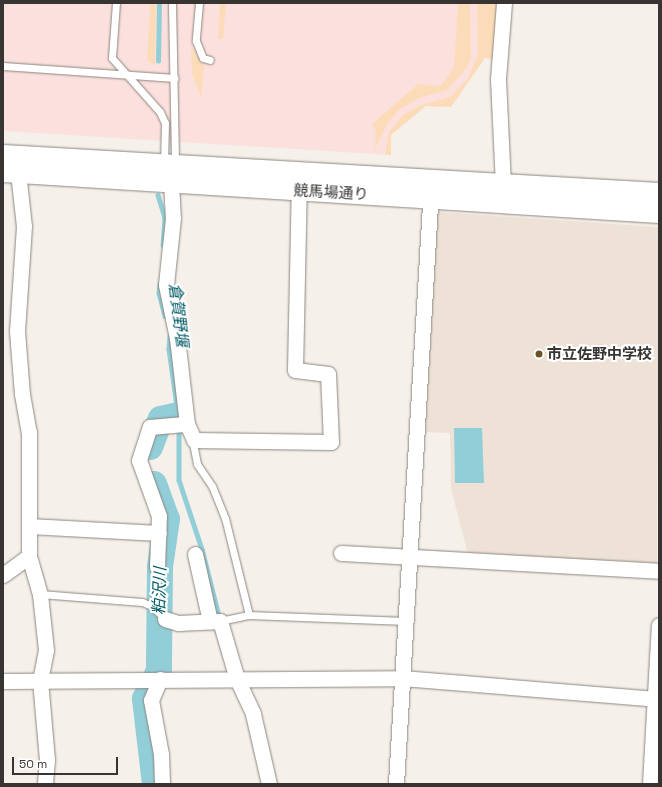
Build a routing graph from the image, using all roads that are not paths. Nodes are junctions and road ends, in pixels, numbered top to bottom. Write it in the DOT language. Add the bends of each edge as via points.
graph roads {
  1 [pos="116,3"];
  2 [pos="172,3"];
  3 [pos="199,3"];
  4 [pos="504,3"];
  5 [pos="210,60"];
  6 [pos="3,66"];
  7 [pos="129,75"];
  8 [pos="175,78"];
  9 [pos="10,164"];
  10 [pos="170,171"];
  11 [pos="299,182"];
  12 [pos="503,185"];
  13 [pos="431,189"];
  14 [pos="659,193"];
  15 [pos="659,212"];
  16 [pos="10,331"];
  17 [pos="190,430"];
  18 [pos="29,526"];
  19 [pos="159,533"];
  20 [pos="341,553"];
  21 [pos="196,554"];
  22 [pos="410,555"];
  23 [pos="28,556"];
  24 [pos="157,567"];
  25 [pos="659,571"];
  26 [pos="3,574"];
  27 [pos="40,594"];
  28 [pos="154,608"];
  29 [pos="249,615"];
  30 [pos="165,619"];
  31 [pos="215,621"];
  32 [pos="406,621"];
  33 [pos="659,625"];
  34 [pos="402,678"];
  35 [pos="237,679"];
  36 [pos="40,680"];
  37 [pos="160,680"];
  38 [pos="3,681"];
  39 [pos="657,699"];
  40 [pos="45,784"];
  41 [pos="162,784"];
  42 [pos="269,784"];
  43 [pos="396,784"];
  44 [pos="650,784"];
  1 -- 7 [label="lane" via="112,58"];
  2 -- 8 [label="lane"];
  3 -- 5 [label="lane" via="196,41 203,58"];
  4 -- 12 [label="street" via="498,79"];
  6 -- 7 [label="lane"];
  7 -- 8 [label="lane"];
  7 -- 10 [label="lane" via="160,112 165,123"];
  8 -- 10 [label="lane"];
  9 -- 10 [label="street, 競馬場通り"];
  9 -- 16 [label="street" via="24,226"];
  10 -- 11 [label="street, 競馬場通り"];
  10 -- 17 [label="street" via="173,218 166,285 177,338"];
  11 -- 13 [label="street, 競馬場通り"];
  11 -- 17 [label="street" via="295,370 328,374 331,442 194,440"];
  12 -- 13 [label="street, 競馬場通り"];
  12 -- 14 [label="street, 競馬場通り"];
  13 -- 15 [label="street, 競馬場通り"];
  13 -- 22 [label="street"];
  16 -- 18 [label="street" via="29,432"];
  17 -- 19 [label="street" via="150,427 139,460 159,516"];
  17 -- 29 [label="lane" via="197,464 212,486 225,518"];
  18 -- 19 [label="street"];
  18 -- 23 [label="street"];
  19 -- 24 [label="street"];
  20 -- 22 [label="street"];
  21 -- 31 [label="street"];
  22 -- 25 [label="street"];
  22 -- 32 [label="street"];
  23 -- 26 [label="street"];
  23 -- 27 [label="street"];
  24 -- 28 [label="lane"];
  27 -- 28 [label="lane" via="142,602"];
  27 -- 36 [label="street" via="46,650"];
  28 -- 30 [label="lane"];
  29 -- 31 [label="lane"];
  29 -- 32 [label="lane"];
  30 -- 31 [label="street" via="178,623"];
  31 -- 35 [label="street"];
  32 -- 34 [label="street"];
  33 -- 39 [label="street"];
  34 -- 35 [label="street"];
  34 -- 39 [label="street"];
  34 -- 43 [label="street"];
  35 -- 37 [label="street"];
  35 -- 42 [label="street" via="253,714"];
  36 -- 37 [label="street"];
  36 -- 38 [label="street"];
  36 -- 40 [label="street" via="47,760"];
  37 -- 41 [label="street" via="151,700 161,754"];
  39 -- 44 [label="street"];
}
